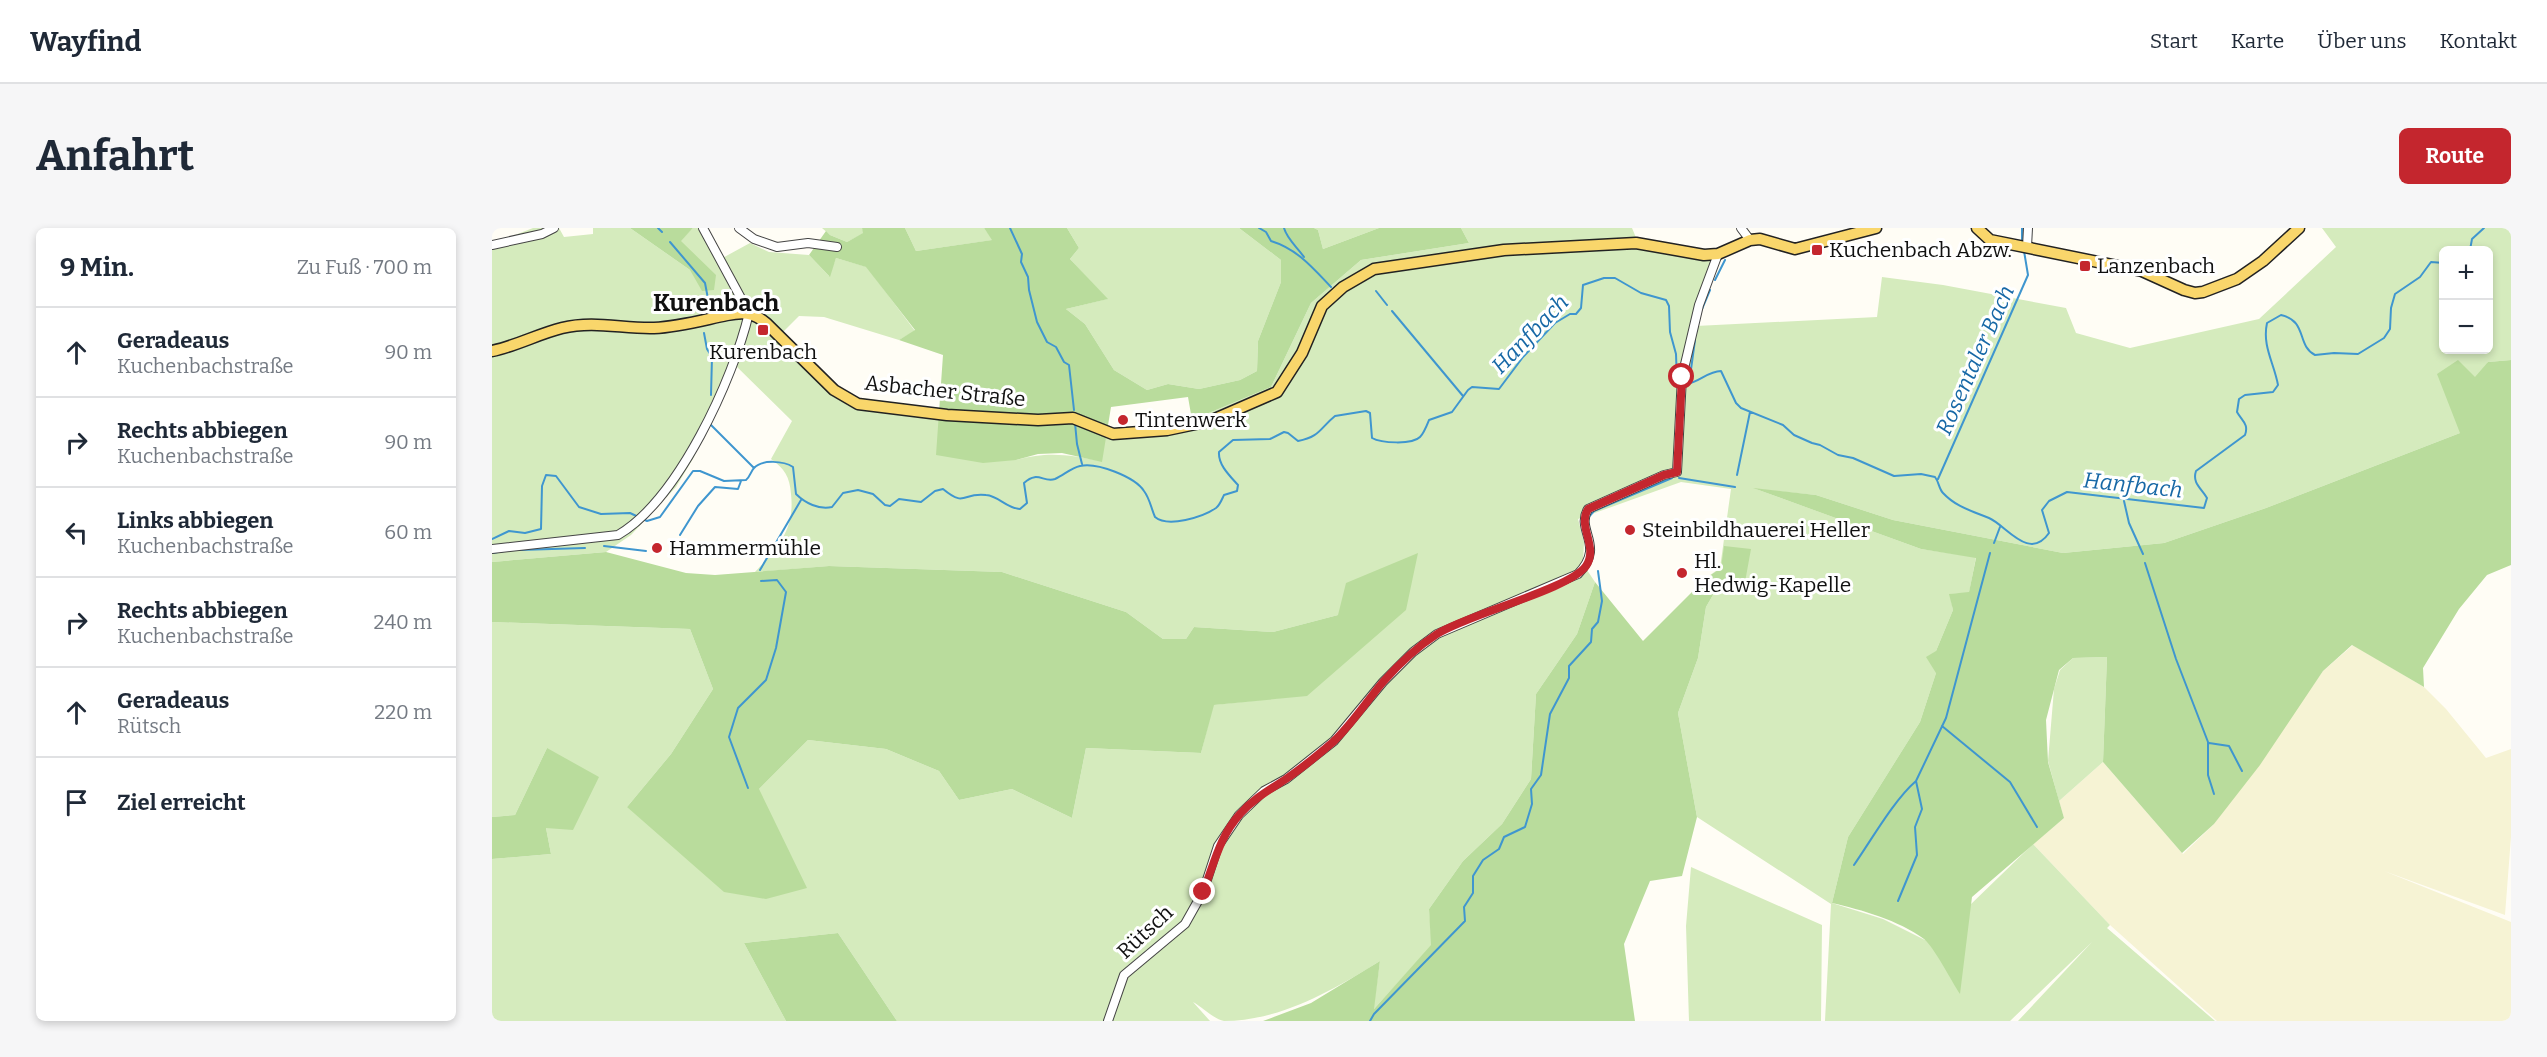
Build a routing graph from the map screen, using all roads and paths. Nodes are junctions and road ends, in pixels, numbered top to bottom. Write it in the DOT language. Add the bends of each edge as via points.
graph roads {
  1 [pos="554,228"];
  2 [pos="703,228"];
  3 [pos="739,228"];
  4 [pos="1741,228"];
  5 [pos="1876,228"];
  6 [pos="1977,228"];
  7 [pos="2028,228"];
  8 [pos="2295,229"];
  9 [pos="1750,240"];
  10 [pos="493,244"];
  11 [pos="837,247"];
  12 [pos="2027,247"];
  13 [pos="1718,254"];
  14 [pos="749,313"];
  15 [pos="492,351"];
  16 [pos="492,549"];
  17 [pos="1108,1021"];
  1 -- 10 [label="street"];
  2 -- 14 [label="street"];
  3 -- 11 [label="street" via="754,239 777,247 808,243"];
  4 -- 9 [label="street"];
  5 -- 9 [label="main road" via="1806,248"];
  6 -- 12 [label="main road" via="1990,240"];
  7 -- 12 [label="street"];
  8 -- 12 [label="main road" via="2251,270 2203,292 2184,290 2142,271"];
  9 -- 13 [label="main road"];
  13 -- 14 [label="main road, Asbacher Straße" via="1636,243 1504,250 1374,269 1343,286 1322,306 1302,353 1277,392 1210,421 1167,430 1113,434 1073,418 958,415 858,404 834,390 766,323"];
  13 -- 17 [label="street, Rütsch" via="1699,305 1682,377 1677,472 1588,509 1584,521 1590,557 1578,574 1437,634 1383,682 1334,741 1286,779 1264,791 1239,815 1218,846 1203,892 1185,924 1124,975"];
  14 -- 15 [label="main road" via="654,328 603,323 563,327"];
  14 -- 16 [label="street" via="732,365 689,453 667,489 634,526 618,535 592,540"];
}
